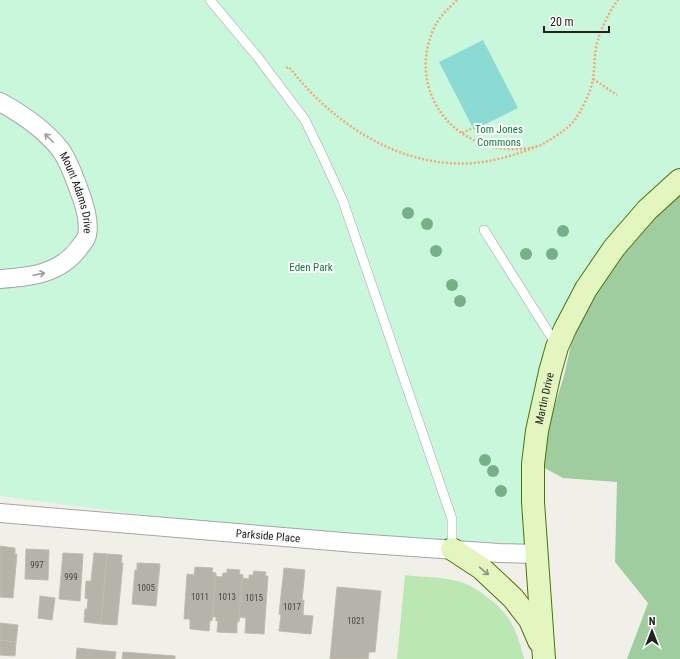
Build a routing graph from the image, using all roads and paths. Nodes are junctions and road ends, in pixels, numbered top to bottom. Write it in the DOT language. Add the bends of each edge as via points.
graph roads {
  1 [pos="210,0"];
  2 [pos="456,0"];
  3 [pos="618,0"];
  4 [pos="271,76"];
  5 [pos="593,80"];
  6 [pos="617,95"];
  7 [pos="0,102"];
  8 [pos="473,128"];
  9 [pos="461,133"];
  10 [pos="544,144"];
  11 [pos="680,180"];
  12 [pos="484,230"];
  13 [pos="0,279"];
  14 [pos="557,347"];
  15 [pos="0,513"];
  16 [pos="452,549"];
  17 [pos="537,554"];
  18 [pos="543,655"];
  1 -- 4 [label="lane"];
  2 -- 9 [label="path" via="434,28 426,67 432,98 442,115"];
  3 -- 5 [label="path" via="600,34"];
  4 -- 10 [label="path" via="289,66 315,96 360,134 395,151 432,161 474,163 496,160"];
  4 -- 16 [label="lane" via="305,120 343,201 452,519"];
  5 -- 6 [label="path"];
  5 -- 10 [label="path" via="573,122"];
  13 -- 7 [label="street, Mount Adams Drive, one-way" via="19,278 56,268 73,257 87,235 82,198 60,149 41,130"];
  8 -- 9 [label="path"];
  9 -- 10 [label="path" via="499,149"];
  11 -- 14 [label="street, Martin Drive" via="647,210 614,248 586,289"];
  12 -- 14 [label="lane"];
  14 -- 17 [label="street, Martin Drive" via="537,431 533,464"];
  15 -- 16 [label="street, Parkside Place"];
  16 -- 17 [label="street, Parkside Place"];
  16 -- 18 [label="street, one-way" via="481,568 513,598 530,620"];
  17 -- 18 [label="street, Martin Drive"];
}
